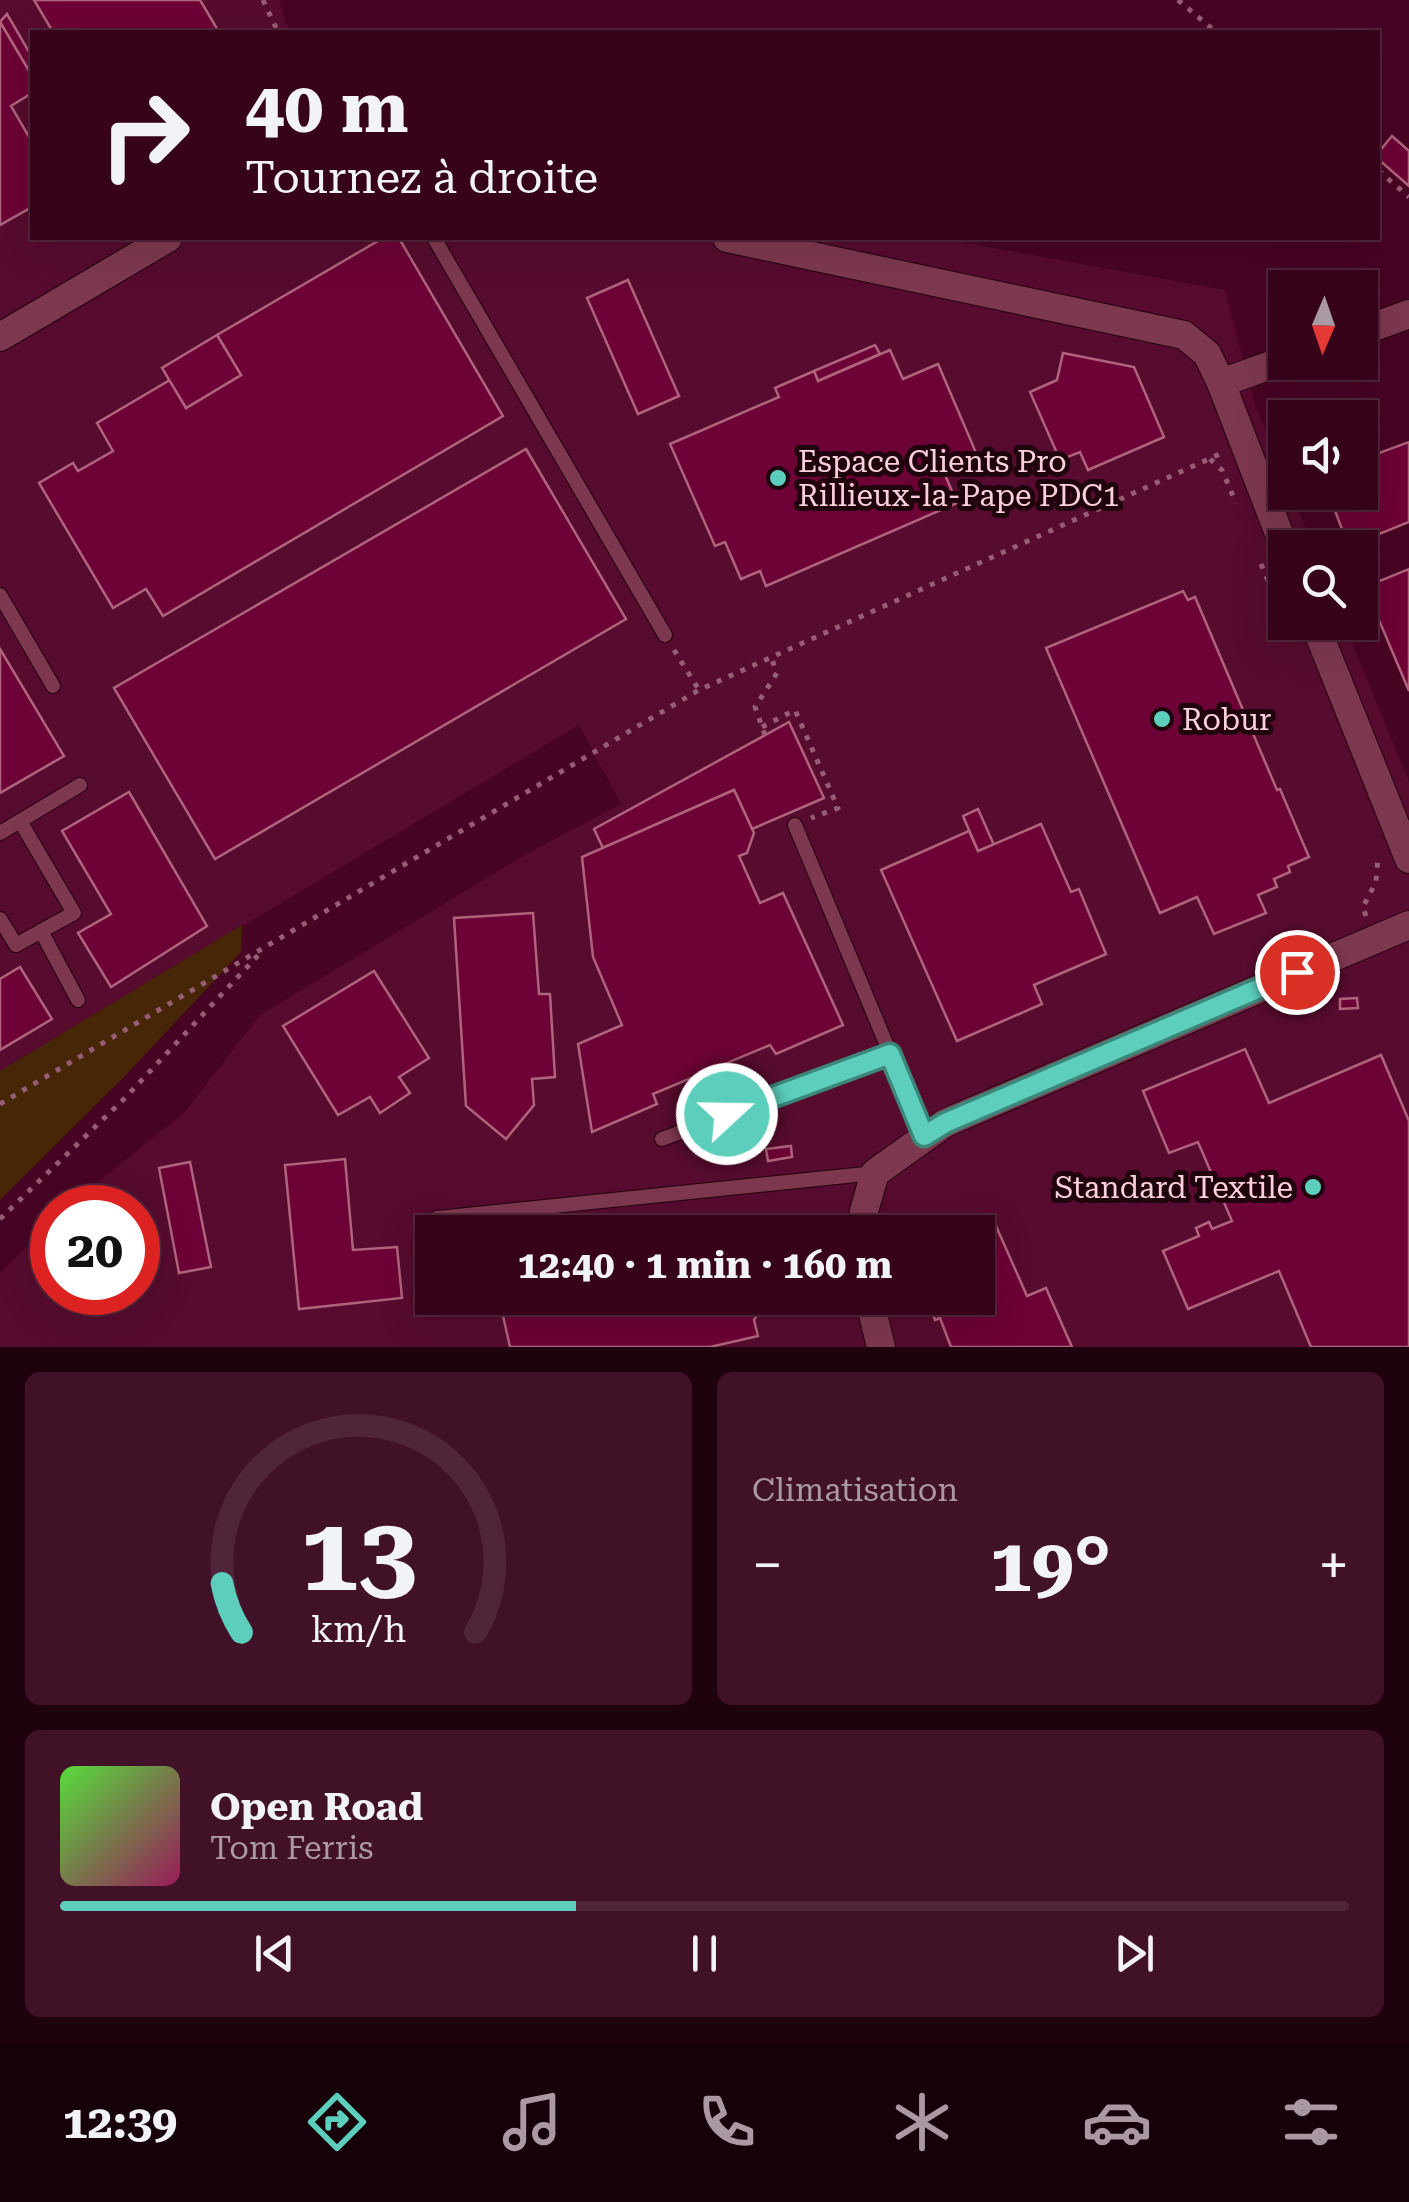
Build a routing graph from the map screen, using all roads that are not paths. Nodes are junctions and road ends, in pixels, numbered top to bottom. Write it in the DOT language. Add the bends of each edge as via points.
graph roads {
  1 [pos="165,240"];
  2 [pos="435,240"];
  3 [pos="736,240"];
  4 [pos="1409,314"];
  5 [pos="1378,325"];
  6 [pos="0,336"];
  7 [pos="1268,366"];
  8 [pos="1221,383"];
  9 [pos="1278,530"];
  10 [pos="0,595"];
  11 [pos="664,635"];
  12 [pos="1321,640"];
  13 [pos="53,686"];
  14 [pos="80,786"];
  15 [pos="20,821"];
  16 [pos="795,824"];
  17 [pos="0,833"];
  18 [pos="1409,859"];
  19 [pos="0,919"];
  20 [pos="1409,925"];
  21 [pos="41,932"];
  22 [pos="78,1000"];
  23 [pos="890,1054"];
  24 [pos="924,1136"];
  25 [pos="662,1139"];
  26 [pos="875,1173"];
  27 [pos="466,1215"];
  28 [pos="864,1215"];
  29 [pos="873,1315"];
  30 [pos="881,1347"];
  1 -- 6 [label="street"];
  2 -- 11 [label="lane"];
  3 -- 8 [label="street" via="1184,335 1207,354"];
  4 -- 5 [label="street"];
  7 -- 8 [label="street"];
  8 -- 9 [label="street"];
  10 -- 13 [label="lane"];
  12 -- 18 [label="street"];
  14 -- 15 [label="lane"];
  15 -- 17 [label="lane"];
  15 -- 21 [label="lane" via="74,913"];
  16 -- 23 [label="lane"];
  19 -- 21 [label="lane" via="16,945"];
  20 -- 24 [label="street"];
  21 -- 22 [label="lane"];
  23 -- 24 [label="lane"];
  23 -- 25 [label="lane"];
  24 -- 26 [label="street"];
  26 -- 27 [label="lane"];
  26 -- 28 [label="street"];
  29 -- 30 [label="street"];
}
